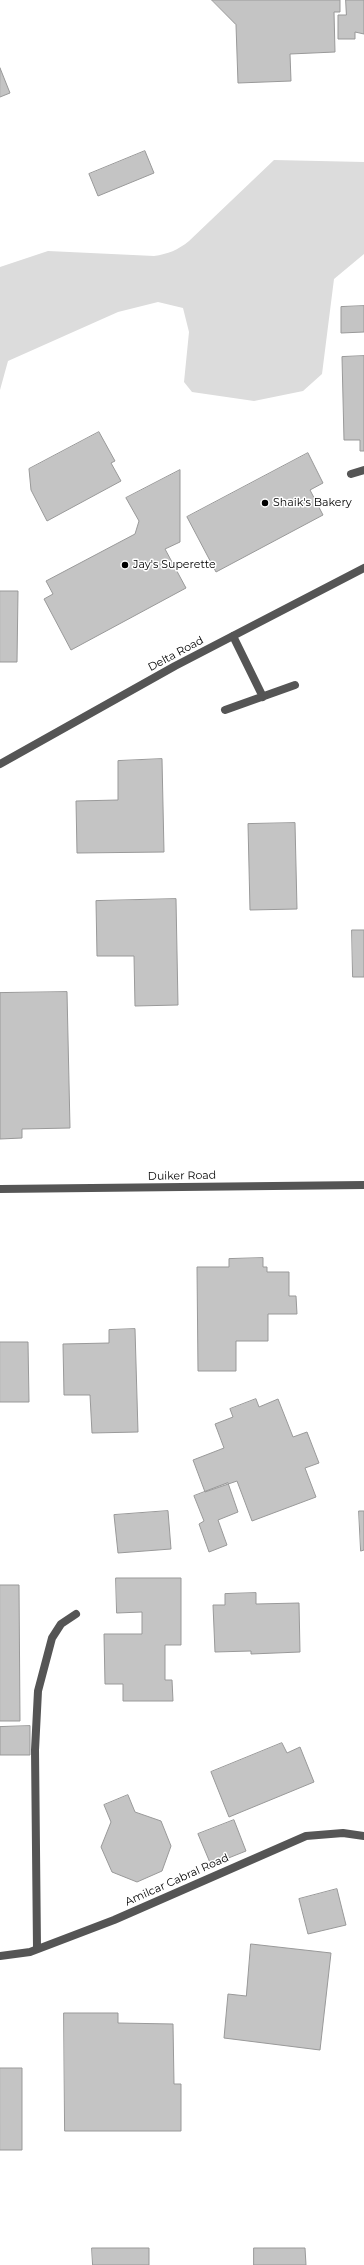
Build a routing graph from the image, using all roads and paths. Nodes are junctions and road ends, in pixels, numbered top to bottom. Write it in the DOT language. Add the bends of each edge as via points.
graph roads {
  1 [pos="364,470"];
  2 [pos="351,474"];
  3 [pos="364,568"];
  4 [pos="233,636"];
  5 [pos="295,685"];
  6 [pos="263,697"];
  7 [pos="225,710"];
  8 [pos="0,764"];
  9 [pos="364,1185"];
  10 [pos="0,1189"];
  11 [pos="76,1614"];
  12 [pos="364,1836"];
  13 [pos="37,1948"];
  14 [pos="0,1956"];
  1 -- 2 [label="street"];
  3 -- 4 [label="street, Delta Road"];
  4 -- 6 [label="street"];
  4 -- 8 [label="street, Delta Road"];
  5 -- 6 [label="street"];
  6 -- 7 [label="street"];
  9 -- 10 [label="street, Duiker Road"];
  11 -- 13 [label="street" via="60,1624 52,1638 38,1691 35,1750"];
  12 -- 13 [label="street, Amilcar Cabral Road" via="343,1833 306,1836 114,1920"];
  13 -- 14 [label="street, Amilcar Cabral Road"];
}
